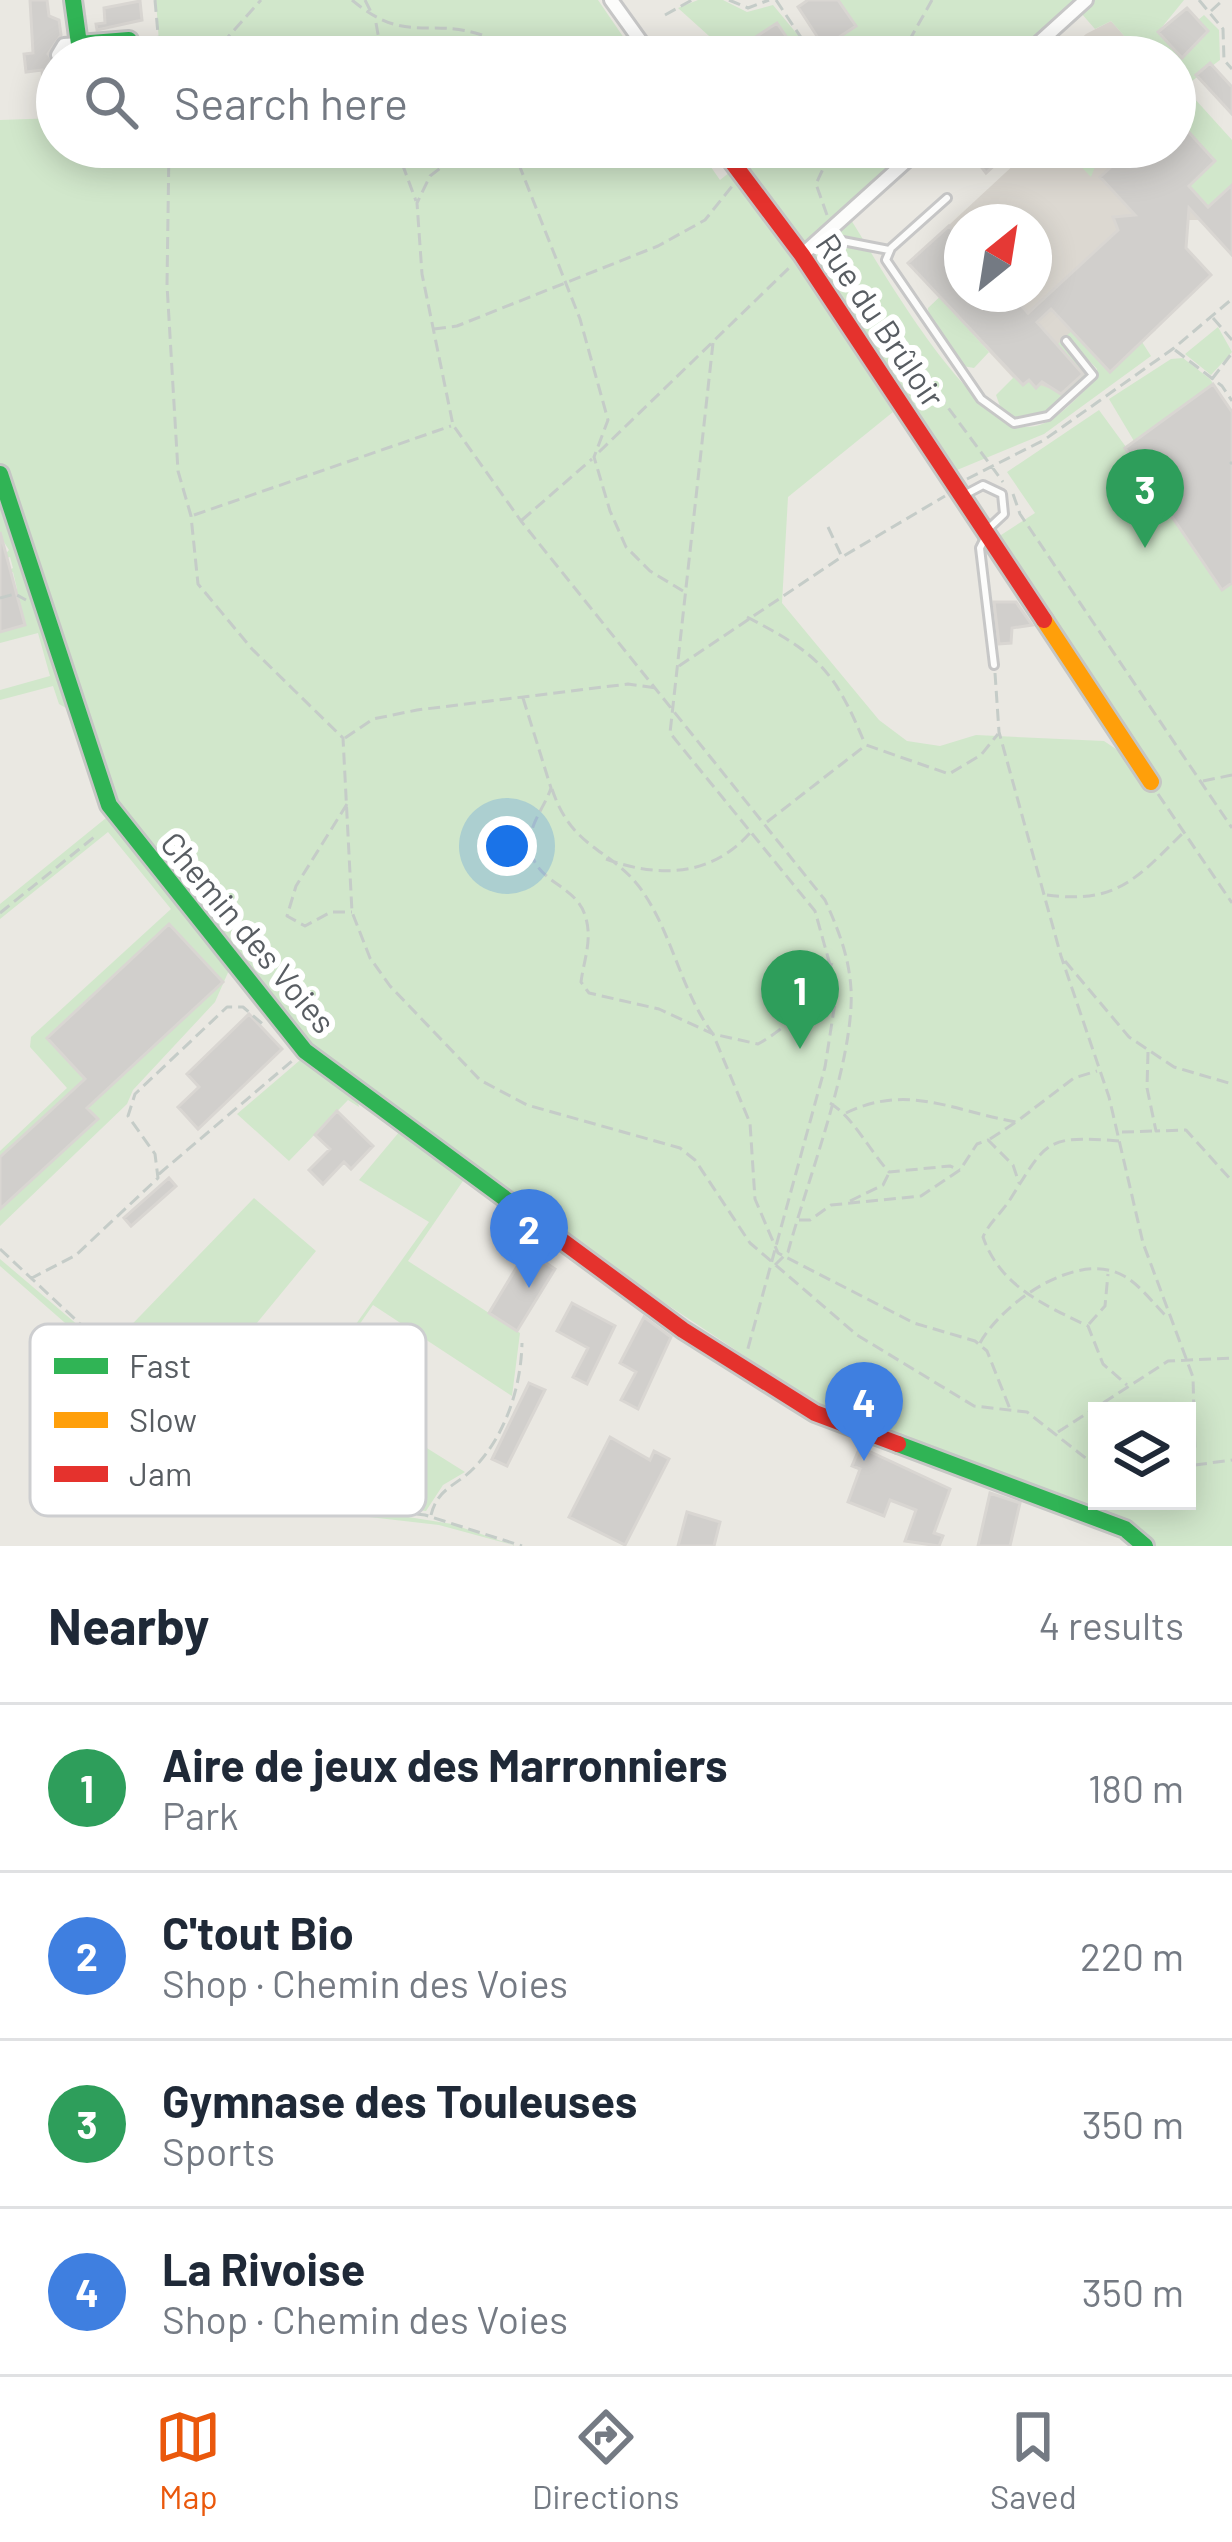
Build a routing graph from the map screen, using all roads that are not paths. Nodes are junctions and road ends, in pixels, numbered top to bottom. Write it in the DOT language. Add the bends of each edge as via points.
graph roads {
  1 [pos="73,0"];
  2 [pos="610,0"];
  3 [pos="1086,0"];
  4 [pos="79,36"];
  5 [pos="635,36"];
  6 [pos="1046,36"];
  7 [pos="738,168"];
  8 [pos="899,168"];
  9 [pos="947,198"];
  10 [pos="828,232"];
  11 [pos="889,250"];
  12 [pos="802,255"];
  13 [pos="1066,340"];
  14 [pos="0,474"];
  15 [pos="959,492"];
  16 [pos="987,531"];
  17 [pos="994,665"];
  18 [pos="1151,782"];
  19 [pos="1145,1546"];
  1 -- 4 [label="street"];
  2 -- 5 [label="street"];
  3 -- 6 [label="street"];
  7 -- 12 [label="street, Rue du Brûloir"];
  8 -- 10 [label="street"];
  9 -- 11 [label="lane"];
  10 -- 11 [label="lane"];
  10 -- 12 [label="street"];
  11 -- 13 [label="lane" via="886,260 961,373 1006,421 1048,416 1092,377"];
  12 -- 15 [label="street, Rue du Brûloir"];
  14 -- 19 [label="street, Chemin des Voies" via="109,805 297,1053 683,1330 834,1424 1125,1528"];
  15 -- 16 [label="street, Rue du Brûloir"];
  15 -- 16 [label="lane" via="983,485 1002,494 1004,514"];
  16 -- 17 [label="lane" via="980,548"];
  16 -- 18 [label="street, Rue du Brûloir"];
}
